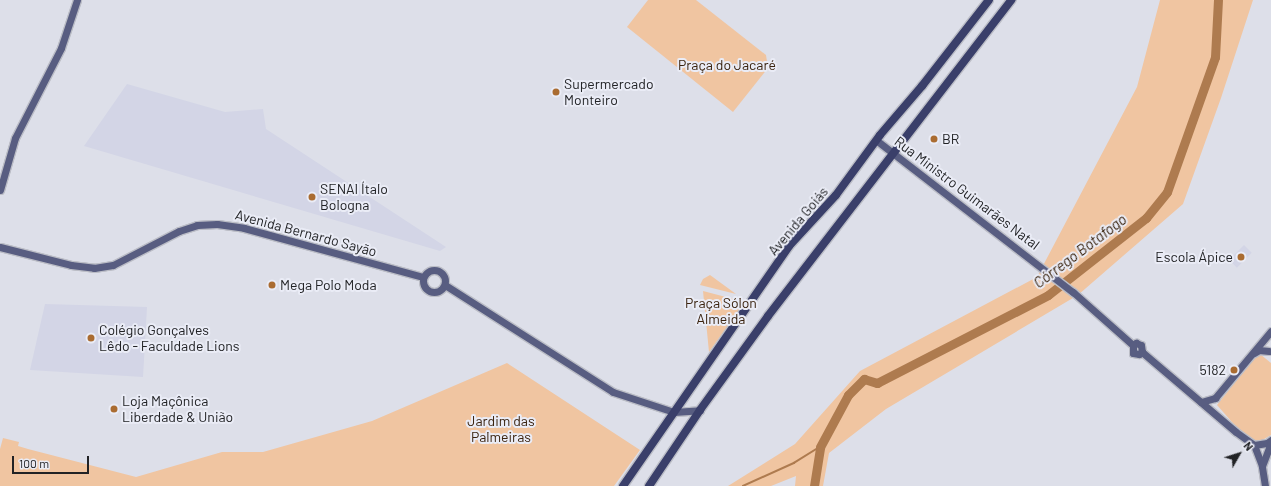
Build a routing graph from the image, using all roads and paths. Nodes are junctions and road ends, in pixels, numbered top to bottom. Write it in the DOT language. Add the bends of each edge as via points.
graph roads {
  1 [pos="77,0"];
  2 [pos="989,0"];
  3 [pos="1011,0"];
  4 [pos="876,140"];
  5 [pos="895,154"];
  6 [pos="0,190"];
  7 [pos="0,247"];
  8 [pos="423,277"];
  9 [pos="445,285"];
  10 [pos="1271,331"];
  11 [pos="1259,344"];
  12 [pos="1270,352"];
  13 [pos="1251,356"];
  14 [pos="1215,398"];
  15 [pos="1200,402"];
  16 [pos="700,410"];
  17 [pos="674,412"];
  18 [pos="1214,412"];
  19 [pos="1271,441"];
  20 [pos="1254,445"];
  21 [pos="1262,466"];
  22 [pos="651,485"];
  23 [pos="623,486"];
  24 [pos="1265,486"];
  1 -- 6 [label="main road" via="61,48 15,138"];
  2 -- 4 [label="main road, Avenida Goiás"];
  3 -- 5 [label="main road"];
  4 -- 5 [label="main road, Rua Ministro Guimarães Natal"];
  4 -- 17 [label="main road, Avenida Goiás" via="836,195 789,246 756,298"];
  5 -- 15 [label="main road, Rua Ministro Guimarães Natal" via="1056,278 1133,345 1140,343 1142,352"];
  5 -- 16 [label="main road" via="768,316"];
  7 -- 8 [label="main road, Avenida Bernardo Sayão" via="71,265 94,268 113,265 179,231 217,224 244,228"];
  8 -- 9 [label="main road" via="424,285 429,291 441,290"];
  8 -- 9 [label="main road" via="426,272 436,269 444,276"];
  9 -- 17 [label="main road" via="613,392"];
  10 -- 11 [label="main road"];
  11 -- 12 [label="main road"];
  11 -- 13 [label="main road"];
  12 -- 13 [label="main road" via="1259,350"];
  13 -- 14 [label="main road"];
  14 -- 15 [label="main road"];
  14 -- 18 [label="main road"];
  15 -- 18 [label="main road"];
  16 -- 17 [label="main road"];
  16 -- 22 [label="main road"];
  17 -- 23 [label="main road, Avenida Goiás"];
  18 -- 20 [label="main road"];
  19 -- 20 [label="main road"];
  19 -- 21 [label="main road"];
  20 -- 21 [label="main road"];
  21 -- 24 [label="main road"];
}
